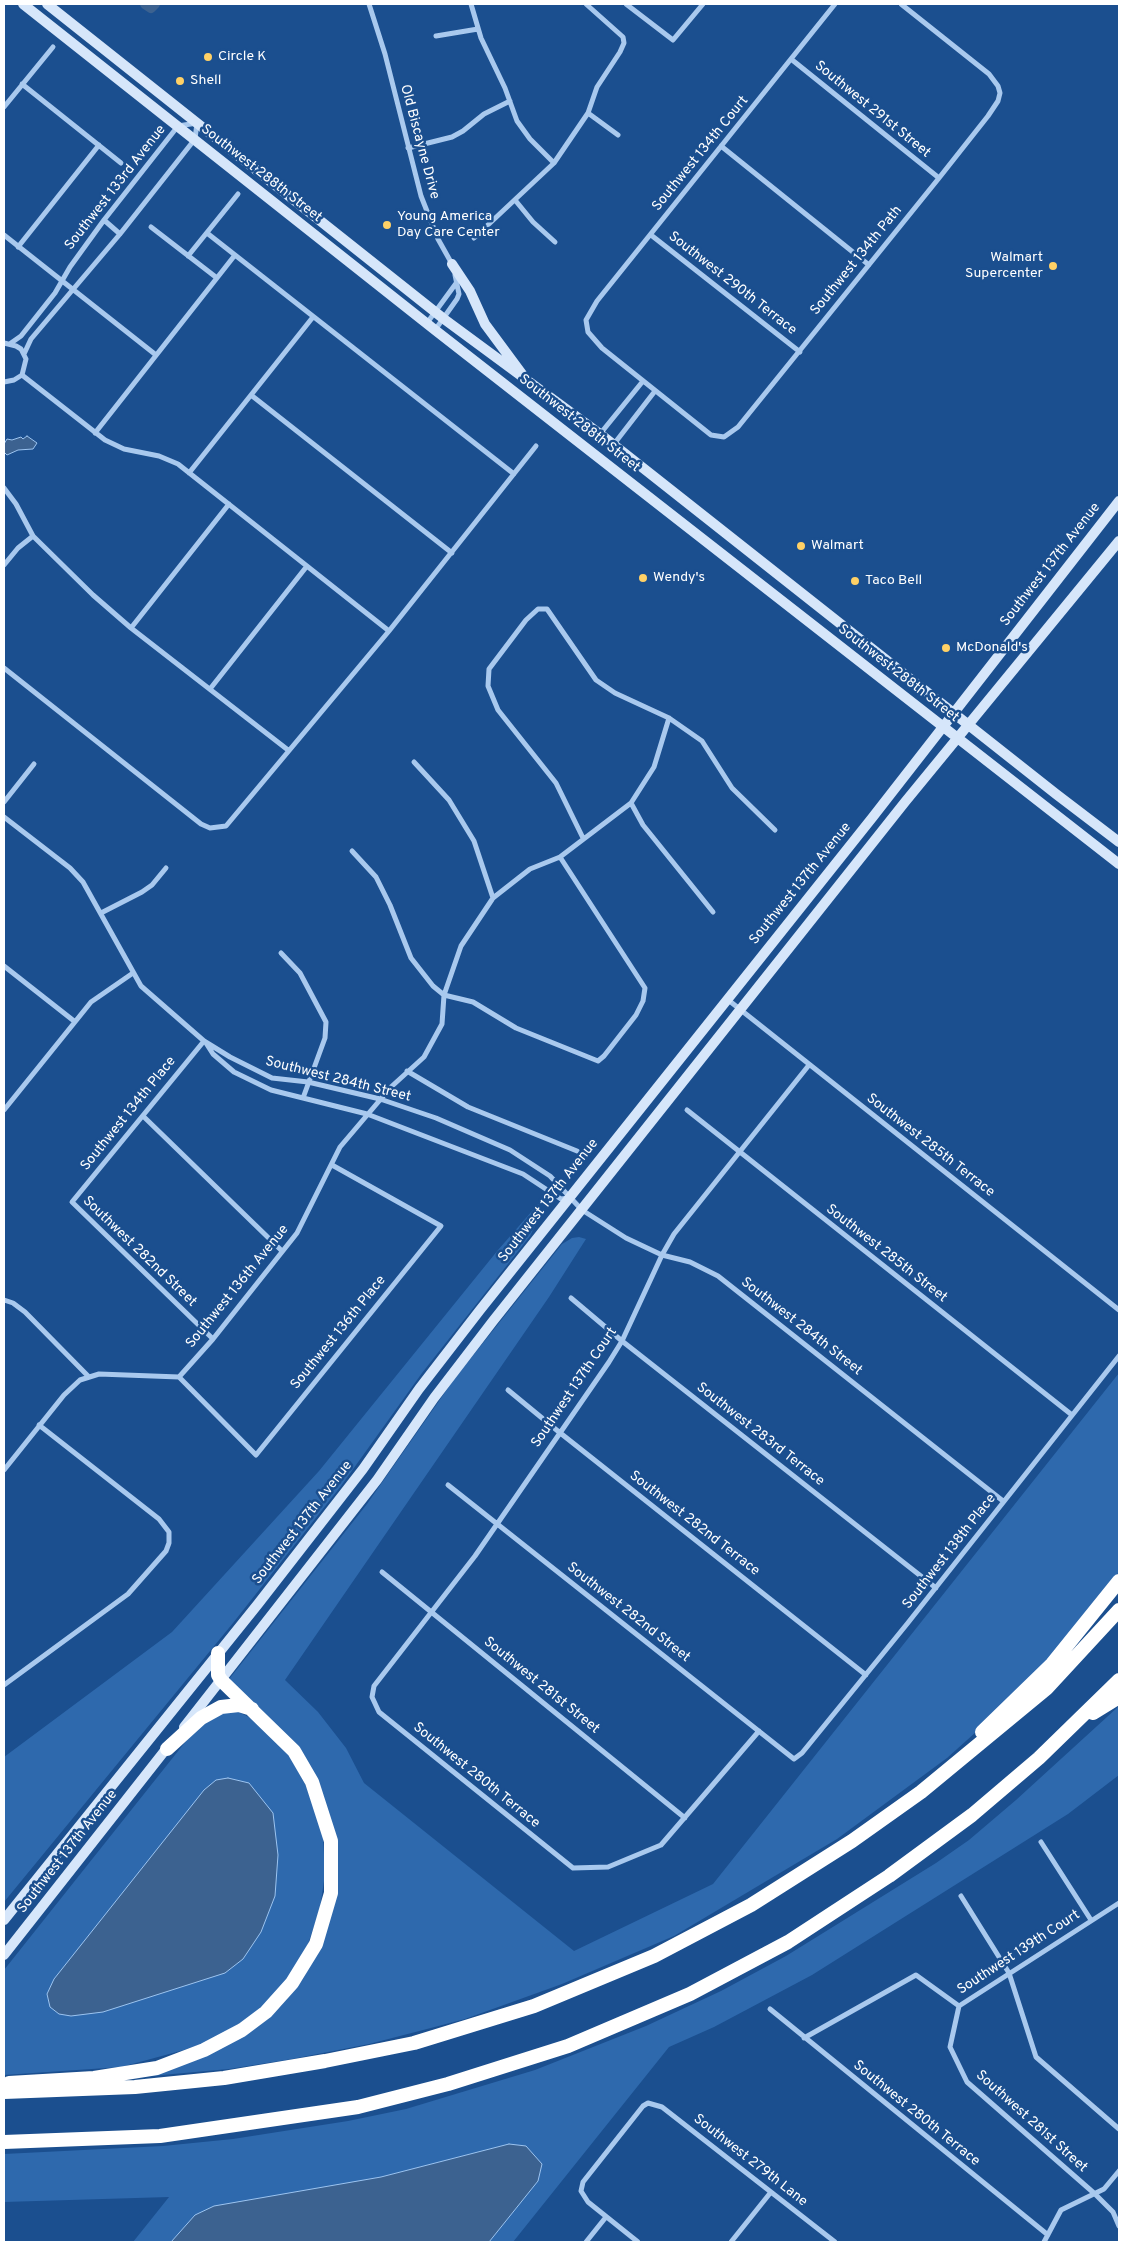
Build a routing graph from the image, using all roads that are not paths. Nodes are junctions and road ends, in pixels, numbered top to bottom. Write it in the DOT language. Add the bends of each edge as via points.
graph roads {
  1 [pos="24,4"];
  2 [pos="47,4"];
  3 [pos="369,4"];
  4 [pos="471,4"];
  5 [pos="586,4"];
  6 [pos="626,4"];
  7 [pos="703,4"];
  8 [pos="835,4"];
  9 [pos="901,4"];
  10 [pos="478,29"];
  11 [pos="436,36"];
  12 [pos="53,47"];
  13 [pos="791,59"];
  14 [pos="22,84"];
  15 [pos="510,101"];
  16 [pos="4,107"];
  17 [pos="588,113"];
  18 [pos="197,123"];
  19 [pos="178,126"];
  20 [pos="618,135"];
  21 [pos="195,139"];
  22 [pos="99,145"];
  23 [pos="721,146"];
  24 [pos="408,148"];
  25 [pos="121,163"];
  26 [pos="554,163"];
  27 [pos="938,178"];
  28 [pos="238,194"];
  29 [pos="515,200"];
  30 [pos="104,220"];
  31 [pos="151,227"];
  32 [pos="207,233"];
  33 [pos="120,234"];
  34 [pos="651,234"];
  35 [pos="4,235"];
  36 [pos="341,237"];
  37 [pos="474,238"];
  38 [pos="555,242"];
  39 [pos="18,247"];
  40 [pos="333,248"];
  41 [pos="235,255"];
  42 [pos="188,256"];
  43 [pos="452,264"];
  44 [pos="868,264"];
  45 [pos="217,278"];
  46 [pos="62,281"];
  47 [pos="457,282"];
  48 [pos="72,290"];
  49 [pos="436,312"];
  50 [pos="313,316"];
  51 [pos="444,319"];
  52 [pos="427,323"];
  53 [pos="435,330"];
  54 [pos="4,343"];
  55 [pos="11,343"];
  56 [pos="800,352"];
  57 [pos="24,354"];
  58 [pos="156,355"];
  59 [pos="22,375"];
  60 [pos="643,381"];
  61 [pos="4,382"];
  62 [pos="528,383"];
  63 [pos="655,391"];
  64 [pos="251,395"];
  65 [pos="95,433"];
  66 [pos="600,434"];
  67 [pos="613,445"];
  68 [pos="536,446"];
  69 [pos="189,473"];
  70 [pos="514,474"];
  71 [pos="4,488"];
  72 [pos="1119,502"];
  73 [pos="229,504"];
  74 [pos="33,536"];
  75 [pos="1119,541"];
  76 [pos="452,553"];
  77 [pos="4,565"];
  78 [pos="307,566"];
  79 [pos="131,628"];
  80 [pos="389,631"];
  81 [pos="4,668"];
  82 [pos="210,689"];
  83 [pos="953,713"];
  84 [pos="669,718"];
  85 [pos="968,725"];
  86 [pos="942,726"];
  87 [pos="957,738"];
  88 [pos="288,750"];
  89 [pos="414,762"];
  90 [pos="34,764"];
  91 [pos="4,802"];
  92 [pos="631,804"];
  93 [pos="4,817"];
  94 [pos="775,830"];
  95 [pos="583,838"];
  96 [pos="1119,842"];
  97 [pos="846,850"];
  98 [pos="352,851"];
  99 [pos="560,857"];
  100 [pos="859,860"];
  101 [pos="1119,864"];
  102 [pos="166,868"];
  103 [pos="493,898"];
  104 [pos="101,912"];
  105 [pos="713,912"];
  106 [pos="280,953"];
  107 [pos="4,966"];
  108 [pos="133,973"];
  109 [pos="444,994"];
  110 [pos="726,999"];
  111 [pos="740,1010"];
  112 [pos="74,1021"];
  113 [pos="204,1041"];
  114 [pos="809,1065"];
  115 [pos="406,1071"];
  116 [pos="308,1082"];
  117 [pos="304,1098"];
  118 [pos="380,1099"];
  119 [pos="4,1110"];
  120 [pos="687,1110"];
  121 [pos="367,1114"];
  122 [pos="143,1116"];
  123 [pos="577,1151"];
  124 [pos="740,1152"];
  125 [pos="332,1165"];
  126 [pos="570,1198"];
  127 [pos="72,1202"];
  128 [pos="582,1210"];
  129 [pos="282,1251"];
  130 [pos="662,1255"];
  131 [pos="571,1298"];
  132 [pos="4,1300"];
  133 [pos="1119,1310"];
  134 [pos="213,1339"];
  135 [pos="622,1341"];
  136 [pos="1119,1356"];
  137 [pos="88,1376"];
  138 [pos="179,1377"];
  139 [pos="508,1390"];
  140 [pos="1072,1415"];
  141 [pos="39,1425"];
  142 [pos="559,1432"];
  143 [pos="4,1470"];
  144 [pos="448,1485"];
  145 [pos="1004,1501"];
  146 [pos="497,1524"];
  147 [pos="382,1572"];
  148 [pos="1119,1581"];
  149 [pos="936,1588"];
  150 [pos="1119,1610"];
  151 [pos="432,1613"];
  152 [pos="218,1653"];
  153 [pos="866,1675"];
  154 [pos="221,1680"];
  155 [pos="1119,1680"];
  156 [pos="4,1685"];
  157 [pos="372,1697"];
  158 [pos="1119,1697"];
  159 [pos="252,1708"];
  160 [pos="1078,1722"];
  161 [pos="759,1731"];
  162 [pos="167,1749"];
  163 [pos="794,1759"];
  164 [pos="950,1769"];
  165 [pos="685,1818"];
  166 [pos="1041,1842"];
  167 [pos="961,1896"];
  168 [pos="1119,1903"];
  169 [pos="4,1920"];
  170 [pos="1091,1920"];
  171 [pos="4,1955"];
  172 [pos="1009,1973"];
  173 [pos="959,2006"];
  174 [pos="770,2009"];
  175 [pos="804,2038"];
  176 [pos="4,2083"];
  177 [pos="4,2092"];
  178 [pos="1119,2129"];
  179 [pos="4,2142"];
  180 [pos="1119,2171"];
  181 [pos="771,2192"];
  182 [pos="1094,2194"];
  183 [pos="606,2217"];
  184 [pos="1119,2226"];
  185 [pos="1048,2235"];
  186 [pos="586,2242"];
  187 [pos="638,2242"];
  188 [pos="731,2242"];
  189 [pos="835,2242"];
  190 [pos="1044,2242"];
  1 -- 19 [label="main road, Southwest 288th Street"];
  2 -- 18 [label="main road, Southwest 288th Street"];
  3 -- 24 [label="street, Old Biscayne Drive"];
  4 -- 10 [label="street"];
  5 -- 17 [label="street" via="619,32 624,43 597,87"];
  6 -- 7 [label="street" via="673,40"];
  8 -- 13 [label="street, Southwest 134th Court"];
  9 -- 27 [label="street, Southwest 134th Path" via="988,74 1000,93 988,116"];
  10 -- 11 [label="street"];
  10 -- 15 [label="street"];
  12 -- 14 [label="street"];
  13 -- 23 [label="street, Southwest 134th Court"];
  13 -- 27 [label="street, Southwest 291st Street"];
  14 -- 16 [label="street"];
  14 -- 22 [label="street"];
  15 -- 24 [label="street" via="484,114 463,131"];
  15 -- 26 [label="street" via="522,130"];
  17 -- 20 [label="street"];
  17 -- 26 [label="street"];
  18 -- 19 [label="street, Southwest 133rd Avenue"];
  18 -- 21 [label="street"];
  18 -- 36 [label="main road, Southwest 288th Street"];
  19 -- 21 [label="main road, Southwest 288th Street"];
  19 -- 30 [label="street, Southwest 133rd Avenue"];
  21 -- 33 [label="street"];
  21 -- 40 [label="main road, Southwest 288th Street"];
  22 -- 25 [label="street"];
  22 -- 39 [label="street"];
  23 -- 34 [label="street, Southwest 134th Court"];
  23 -- 44 [label="street"];
  24 -- 43 [label="street, Old Biscayne Drive" via="426,209"];
  26 -- 29 [label="street"];
  27 -- 44 [label="street, Southwest 134th Path"];
  28 -- 32 [label="street"];
  29 -- 37 [label="street"];
  29 -- 38 [label="street"];
  30 -- 33 [label="street"];
  30 -- 46 [label="street, Southwest 133rd Avenue"];
  31 -- 42 [label="street"];
  32 -- 41 [label="street"];
  32 -- 42 [label="street"];
  33 -- 48 [label="street"];
  34 -- 56 [label="street, Southwest 290th Terrace"];
  34 -- 60 [label="street, Southwest 134th Court" via="597,301 586,320 592,339"];
  35 -- 39 [label="street"];
  36 -- 40 [label="main road"];
  36 -- 49 [label="main road, Southwest 288th Street"];
  39 -- 46 [label="street"];
  40 -- 52 [label="main road, Southwest 288th Street"];
  41 -- 45 [label="street"];
  41 -- 50 [label="street"];
  42 -- 45 [label="street"];
  43 -- 47 [label="street, Old Biscayne Drive"];
  43 -- 62 [label="main road" via="470,291 485,324"];
  44 -- 56 [label="street, Southwest 134th Path"];
  45 -- 58 [label="street"];
  46 -- 48 [label="street"];
  46 -- 55 [label="street, Southwest 133rd Avenue" via="22,336"];
  47 -- 49 [label="street"];
  47 -- 51 [label="street, Old Biscayne Drive" via="457,299"];
  48 -- 57 [label="street" via="31,339"];
  48 -- 58 [label="street"];
  49 -- 51 [label="main road, Southwest 288th Street"];
  49 -- 52 [label="street"];
  50 -- 64 [label="street"];
  50 -- 70 [label="street"];
  51 -- 53 [label="street, Old Biscayne Drive"];
  51 -- 62 [label="main road, Southwest 288th Street"];
  52 -- 53 [label="main road, Southwest 288th Street"];
  53 -- 86 [label="main road, Southwest 288th Street"];
  54 -- 55 [label="street"];
  55 -- 57 [label="street"];
  56 -- 63 [label="street, Southwest 134th Path" via="738,427 724,437 702,430"];
  57 -- 59 [label="street" via="26,365"];
  58 -- 65 [label="street"];
  59 -- 61 [label="street"];
  59 -- 65 [label="street"];
  60 -- 63 [label="street"];
  60 -- 66 [label="street"];
  62 -- 66 [label="main road, Southwest 288th Street"];
  63 -- 67 [label="street"];
  64 -- 69 [label="street"];
  64 -- 76 [label="street"];
  65 -- 69 [label="street" via="114,445 168,460"];
  66 -- 67 [label="main road, Southwest 288th Street"];
  67 -- 83 [label="main road, Southwest 288th Street"];
  68 -- 70 [label="street"];
  69 -- 73 [label="street"];
  70 -- 76 [label="street"];
  71 -- 74 [label="street"];
  72 -- 83 [label="main road, Southwest 137th Avenue"];
  73 -- 78 [label="street"];
  73 -- 79 [label="street"];
  74 -- 77 [label="street"];
  74 -- 79 [label="street"];
  75 -- 85 [label="main road, Southwest 137th Avenue"];
  76 -- 80 [label="street"];
  78 -- 80 [label="street"];
  78 -- 82 [label="street"];
  79 -- 82 [label="street"];
  80 -- 88 [label="street"];
  81 -- 88 [label="street" via="210,828 221,828 230,823"];
  82 -- 88 [label="street"];
  83 -- 85 [label="main road, Southwest 288th Street"];
  83 -- 86 [label="main road, Southwest 137th Avenue"];
  84 -- 92 [label="street, Southwest 136th Avenue" via="654,767"];
  84 -- 94 [label="street" via="702,741 732,788"];
  84 -- 95 [label="street" via="615,693 596,680 547,609 538,609 526,620 489,669 488,686 498,710 556,782"];
  85 -- 87 [label="main road, Southwest 137th Avenue"];
  85 -- 96 [label="main road, Southwest 288th Street"];
  86 -- 87 [label="main road, Southwest 288th Street"];
  86 -- 97 [label="main road, Southwest 137th Avenue"];
  87 -- 100 [label="main road, Southwest 137th Avenue"];
  87 -- 101 [label="main road, Southwest 288th Street"];
  89 -- 103 [label="street" via="449,800 474,841"];
  90 -- 91 [label="street"];
  92 -- 95 [label="street, Southwest 136th Avenue"];
  92 -- 105 [label="street" via="643,825"];
  93 -- 104 [label="street, Southwest 284th Street" via="70,868 83,882"];
  95 -- 99 [label="street, Southwest 136th Avenue"];
  97 -- 100 [label="main road"];
  97 -- 110 [label="main road, Southwest 137th Avenue"];
  98 -- 109 [label="street" via="376,877 410,958 433,986"];
  99 -- 103 [label="street, Southwest 136th Avenue" via="530,870"];
  99 -- 109 [label="street" via="644,988 636,1015 604,1056 598,1061 516,1028 473,1002"];
  100 -- 111 [label="main road, Southwest 137th Avenue"];
  102 -- 104 [label="street" via="142,892"];
  103 -- 109 [label="street, Southwest 136th Avenue" via="461,946"];
  104 -- 108 [label="street, Southwest 284th Street"];
  106 -- 116 [label="street" via="300,973 326,1022 325,1038"];
  107 -- 112 [label="street"];
  108 -- 112 [label="street" via="91,1002"];
  108 -- 113 [label="street, Southwest 284th Street" via="141,986"];
  109 -- 115 [label="street, Southwest 136th Avenue" via="442,1024 424,1056"];
  110 -- 111 [label="street, Southwest 285th Terrace"];
  110 -- 126 [label="main road, Southwest 137th Avenue"];
  111 -- 114 [label="street, Southwest 285th Terrace"];
  111 -- 128 [label="main road, Southwest 137th Avenue"];
  112 -- 119 [label="street"];
  113 -- 116 [label="street, Southwest 284th Street" via="272,1078"];
  113 -- 117 [label="street, Southwest 284th Street" via="234,1072 271,1090"];
  113 -- 122 [label="street, Southwest 134th Place"];
  114 -- 124 [label="street, Southwest 137th Court"];
  114 -- 133 [label="street, Southwest 285th Terrace"];
  115 -- 118 [label="street, Southwest 136th Avenue"];
  115 -- 123 [label="street" via="468,1108"];
  116 -- 117 [label="street"];
  116 -- 118 [label="street, Southwest 284th Street"];
  117 -- 121 [label="street, Southwest 284th Street"];
  118 -- 121 [label="street, Southwest 136th Avenue"];
  118 -- 126 [label="street, Southwest 284th Street" via="436,1118 510,1150 550,1176"];
  120 -- 124 [label="street, Southwest 285th Street"];
  121 -- 125 [label="street, Southwest 136th Avenue" via="340,1147"];
  121 -- 126 [label="street, Southwest 284th Street" via="523,1174 561,1199"];
  122 -- 127 [label="street, Southwest 134th Place"];
  122 -- 129 [label="street"];
  124 -- 130 [label="street, Southwest 137th Court" via="674,1234"];
  124 -- 140 [label="street, Southwest 285th Street"];
  125 -- 129 [label="street, Southwest 136th Avenue" via="298,1233"];
  125 -- 138 [label="street, Southwest 136th Place" via="441,1226 256,1455"];
  126 -- 128 [label="street, Southwest 284th Street"];
  126 -- 152 [label="main road, Southwest 137th Avenue"];
  127 -- 134 [label="street, Southwest 282nd Street"];
  128 -- 130 [label="street, Southwest 284th Street" via="626,1238"];
  128 -- 154 [label="main road, Southwest 137th Avenue" via="446,1382 378,1480"];
  129 -- 134 [label="street, Southwest 136th Avenue"];
  130 -- 135 [label="street, Southwest 137th Court"];
  130 -- 145 [label="street, Southwest 284th Street" via="690,1262 718,1276"];
  131 -- 135 [label="street, Southwest 283rd Terrace"];
  132 -- 137 [label="street" via="25,1312"];
  134 -- 138 [label="street, Southwest 136th Avenue"];
  135 -- 142 [label="street, Southwest 137th Court"];
  135 -- 149 [label="street, Southwest 283rd Terrace"];
  136 -- 140 [label="street, Southwest 138th Place"];
  137 -- 138 [label="street"];
  137 -- 141 [label="street" via="69,1389"];
  139 -- 142 [label="street, Southwest 282nd Terrace"];
  140 -- 145 [label="street, Southwest 138th Place"];
  141 -- 143 [label="street"];
  141 -- 156 [label="street" via="159,1519 170,1538 166,1551 133,1590"];
  142 -- 146 [label="street, Southwest 137th Court"];
  142 -- 153 [label="street, Southwest 282nd Terrace"];
  144 -- 146 [label="street, Southwest 282nd Street"];
  145 -- 149 [label="street, Southwest 138th Place"];
  146 -- 151 [label="street, Southwest 137th Court"];
  146 -- 161 [label="street, Southwest 282nd Street"];
  147 -- 151 [label="street, Southwest 281st Street"];
  148 -- 164 [label="highway" via="1052,1664"];
  149 -- 153 [label="street, Southwest 138th Place"];
  150 -- 164 [label="highway" via="1047,1688"];
  151 -- 157 [label="street, Southwest 137th Court" via="374,1686"];
  151 -- 165 [label="street, Southwest 281st Street"];
  152 -- 154 [label="highway"];
  152 -- 169 [label="main road, Southwest 137th Avenue"];
  153 -- 163 [label="street, Southwest 138th Place"];
  154 -- 159 [label="highway"];
  154 -- 162 [label="main road, Southwest 137th Avenue"];
  155 -- 160 [label="highway"];
  157 -- 165 [label="street, Southwest 280th Terrace" via="379,1712 573,1868 608,1867 661,1845"];
  158 -- 160 [label="highway"];
  159 -- 162 [label="highway" via="240,1705 221,1707 202,1718"];
  159 -- 176 [label="highway" via="294,1750 312,1782 331,1841 331,1893 316,1944 292,1983 266,2012 242,2030 204,2050 157,2068 94,2078"];
  160 -- 179 [label="highway" via="972,1814 889,1876 788,1942 690,1994 568,2046 448,2084 358,2107 160,2136"];
  161 -- 163 [label="street, Southwest 282nd Street"];
  161 -- 165 [label="street"];
  162 -- 171 [label="main road, Southwest 137th Avenue"];
  164 -- 177 [label="highway" via="852,1841 751,1905 654,1956 534,2006 414,2043 224,2078 135,2087"];
  166 -- 170 [label="street"];
  167 -- 172 [label="street"];
  168 -- 170 [label="street, Southwest 139th Court"];
  170 -- 172 [label="street, Southwest 139th Court"];
  172 -- 173 [label="street, Southwest 139th Court"];
  172 -- 178 [label="street" via="1036,2057"];
  173 -- 175 [label="street, Southwest 139th Court" via="916,1975"];
  173 -- 182 [label="street, Southwest 281st Street" via="950,2047 966,2082"];
  174 -- 175 [label="street, Southwest 280th Terrace"];
  175 -- 185 [label="street, Southwest 280th Terrace"];
  180 -- 182 [label="street" via="1104,2189"];
  181 -- 183 [label="street, Southwest 279th Lane" via="662,2107 648,2103 583,2182 581,2191 588,2202"];
  181 -- 188 [label="street"];
  181 -- 189 [label="street, Southwest 279th Lane"];
  182 -- 184 [label="street, Southwest 281st Street" via="1113,2212"];
  182 -- 185 [label="street" via="1061,2210"];
  183 -- 186 [label="street"];
  183 -- 187 [label="street"];
  185 -- 190 [label="street"];
}
